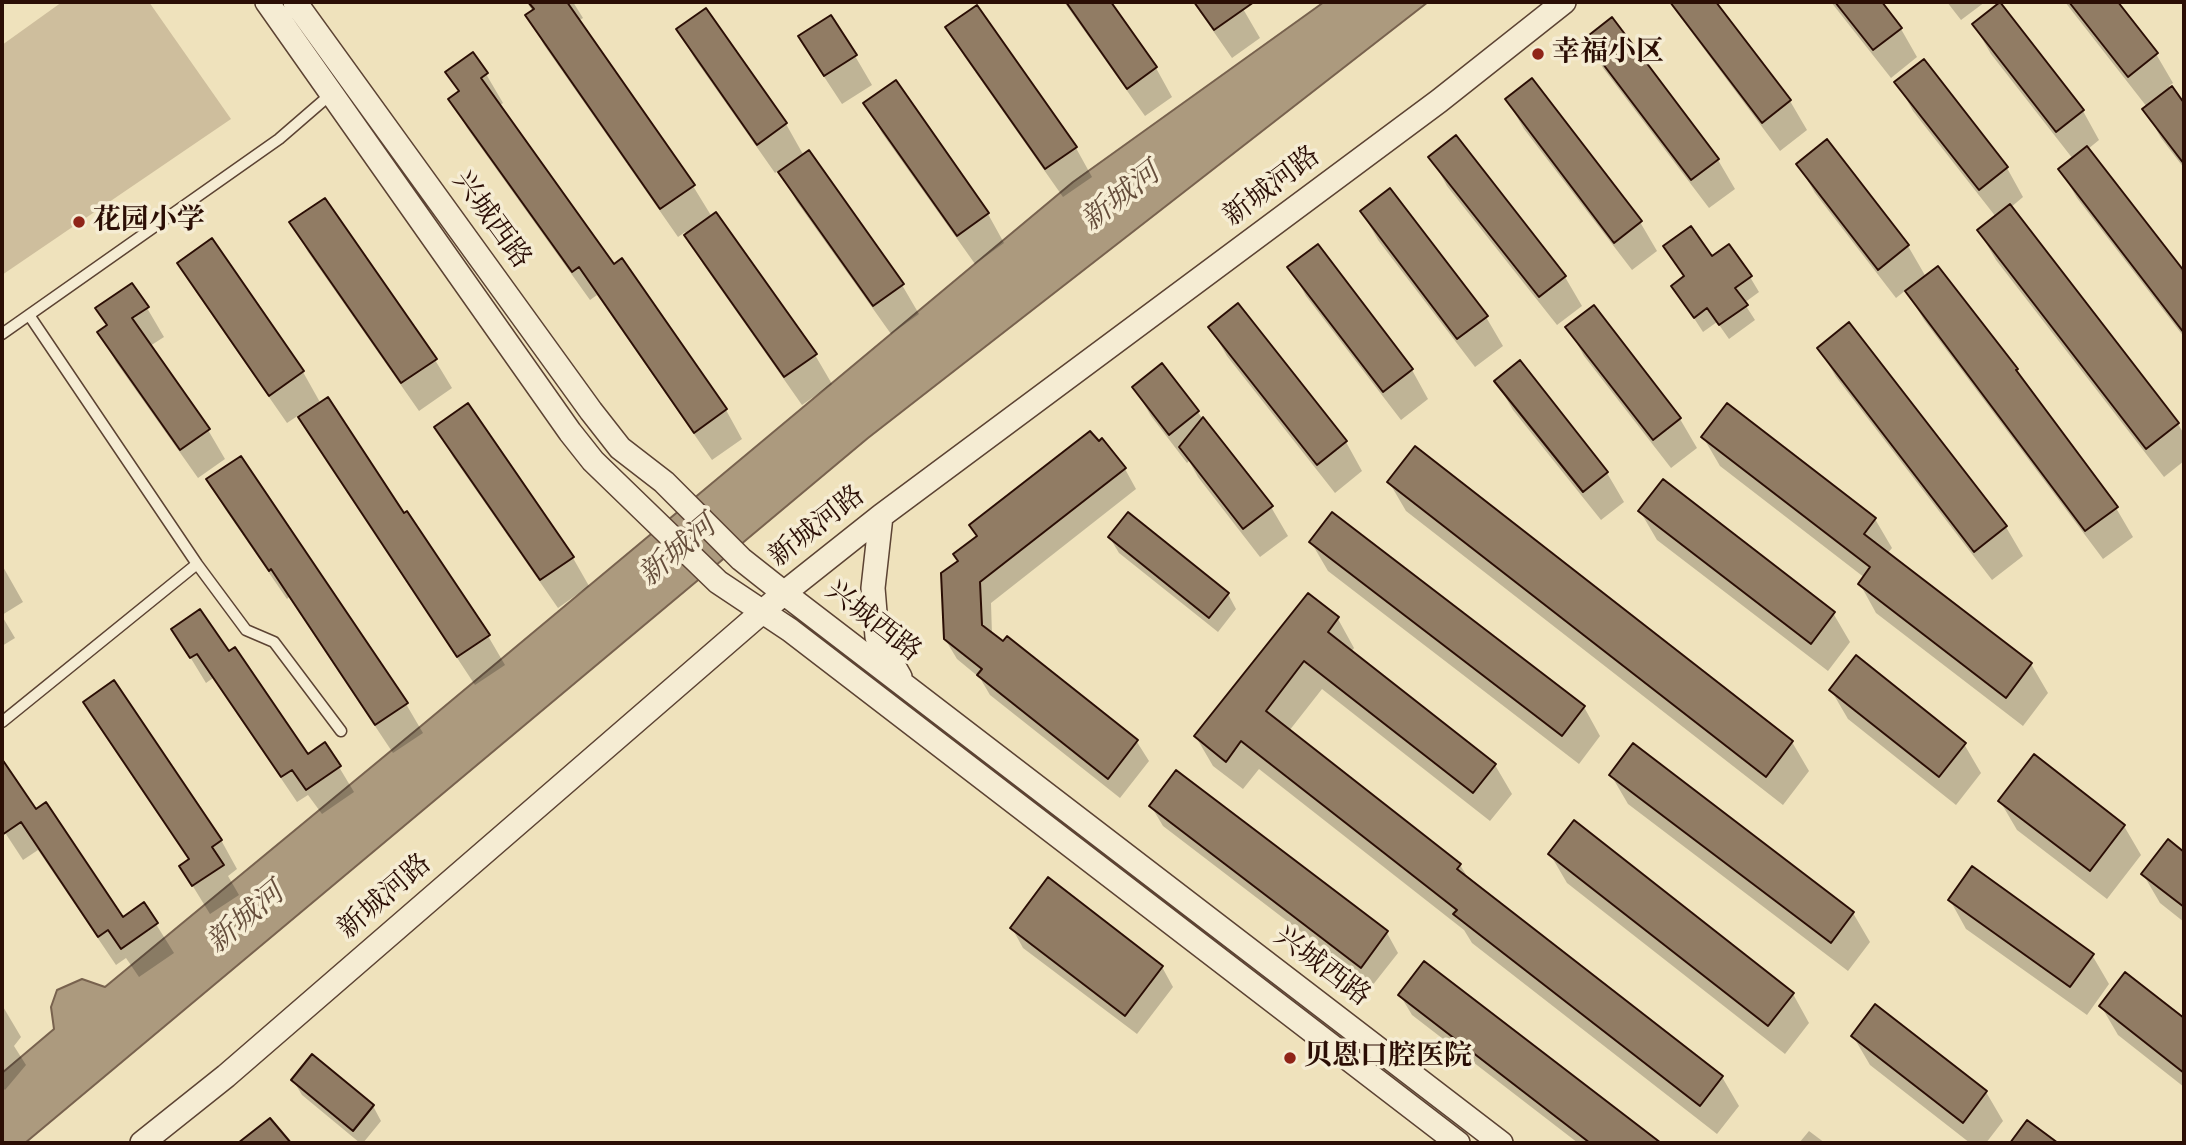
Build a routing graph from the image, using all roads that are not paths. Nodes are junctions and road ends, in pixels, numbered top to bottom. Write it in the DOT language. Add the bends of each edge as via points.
graph roads {
  1 [pos="267,2"];
  2 [pos="295,2"];
  3 [pos="1564,2"];
  4 [pos="350,78"];
  5 [pos="332,93"];
  6 [pos="29,315"];
  7 [pos="2,334"];
  8 [pos="881,516"];
  9 [pos="197,564"];
  10 [pos="784,593"];
  11 [pos="763,611"];
  12 [pos="905,686"];
  13 [pos="2,722"];
  14 [pos="341,731"];
  15 [pos="142,1143"];
  16 [pos="1458,1143"];
  17 [pos="1502,1143"];
  1 -- 5 [label="street, 兴城西路"];
  2 -- 4 [label="street, 兴城西路"];
  3 -- 8 [label="street, 新城河路" via="1439,101"];
  4 -- 5 [label="lane"];
  4 -- 10 [label="street, 兴城西路" via="620,448 664,482 741,559"];
  5 -- 6 [label="lane" via="279,139"];
  5 -- 11 [label="street, 兴城西路" via="593,461 718,582"];
  6 -- 7 [label="lane"];
  6 -- 9 [label="lane"];
  8 -- 10 [label="street, 新城河路"];
  8 -- 12 [label="street" via="873,588 877,637"];
  9 -- 13 [label="lane"];
  9 -- 14 [label="lane" via="246,630 274,642"];
  10 -- 11 [label="street, 新城河路"];
  10 -- 12 [label="street, 兴城西路"];
  11 -- 15 [label="street, 新城河路" via="226,1076"];
  11 -- 16 [label="street, 兴城西路"];
  12 -- 17 [label="street, 兴城西路"];
}
